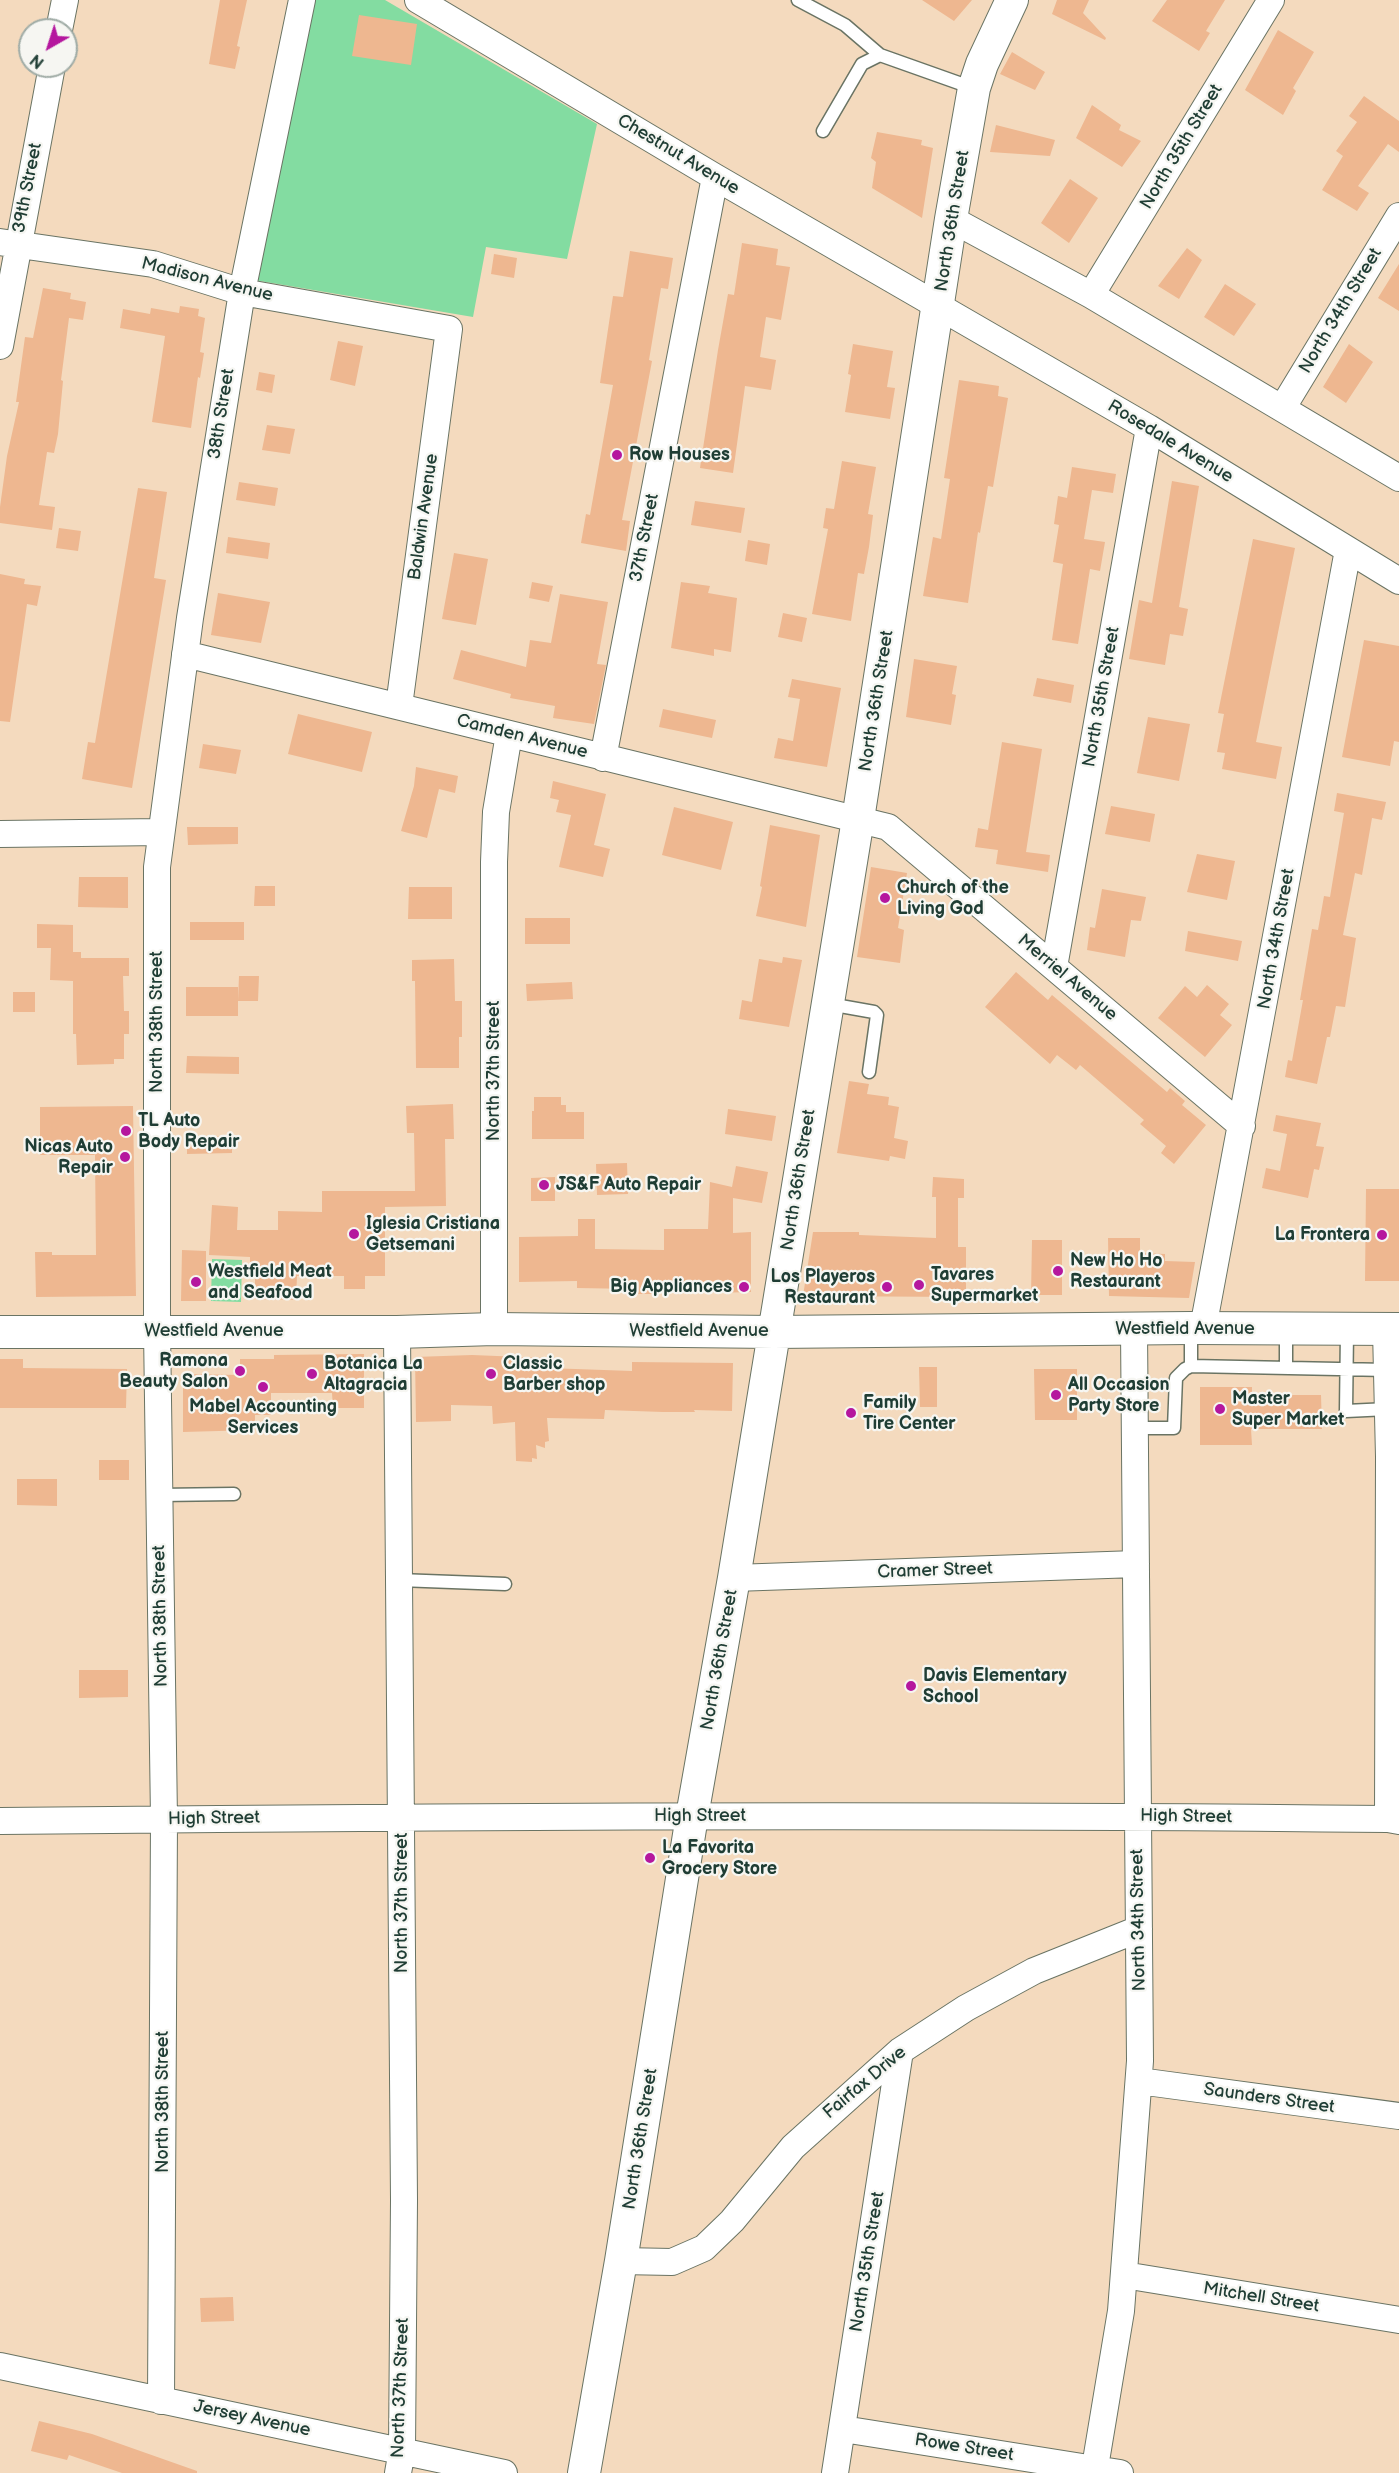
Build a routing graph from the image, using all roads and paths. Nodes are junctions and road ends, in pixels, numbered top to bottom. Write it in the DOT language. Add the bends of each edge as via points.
graph roads {
  1 [pos="64,0"];
  2 [pos="302,0"];
  3 [pos="418,0"];
  4 [pos="798,0"];
  5 [pos="1012,0"];
  6 [pos="1271,0"];
  7 [pos="61,18"];
  8 [pos="880,55"];
  9 [pos="49,78"];
  10 [pos="974,88"];
  11 [pos="823,131"];
  12 [pos="715,177"];
  13 [pos="1399,216"];
  14 [pos="951,219"];
  15 [pos="9,244"];
  16 [pos="242,292"];
  17 [pos="1091,294"];
  18 [pos="939,306"];
  19 [pos="449,328"];
  20 [pos="0,346"];
  21 [pos="1282,407"];
  22 [pos="1149,428"];
  23 [pos="1399,478"];
  24 [pos="1348,550"];
  25 [pos="1399,580"];
  26 [pos="185,654"];
  27 [pos="399,706"];
  28 [pos="509,734"];
  29 [pos="603,758"];
  30 [pos="858,819"];
  31 [pos="161,832"];
  32 [pos="0,834"];
  33 [pos="1054,967"];
  34 [pos="828,1004"];
  35 [pos="869,1072"];
  36 [pos="1242,1126"];
  37 [pos="1197,1328"];
  38 [pos="494,1329"];
  39 [pos="1134,1329"];
  40 [pos="1286,1329"];
  41 [pos="1347,1329"];
  42 [pos="1393,1329"];
  43 [pos="157,1330"];
  44 [pos="0,1332"];
  45 [pos="397,1332"];
  46 [pos="774,1332"];
  47 [pos="1191,1366"];
  48 [pos="1286,1368"];
  49 [pos="1346,1369"];
  50 [pos="1387,1370"];
  51 [pos="1388,1409"];
  52 [pos="1135,1428"];
  53 [pos="234,1494"];
  54 [pos="159,1495"];
  55 [pos="1136,1564"];
  56 [pos="734,1578"];
  57 [pos="399,1580"];
  58 [pos="505,1584"];
  59 [pos="401,1816"];
  60 [pos="692,1816"];
  61 [pos="1137,1816"];
  62 [pos="164,1819"];
  63 [pos="1393,1820"];
  64 [pos="0,1821"];
  65 [pos="1139,1929"];
  66 [pos="900,2051"];
  67 [pos="1139,2081"];
  68 [pos="1399,2116"];
  69 [pos="621,2261"];
  70 [pos="1124,2275"];
  71 [pos="1399,2320"];
  72 [pos="0,2366"];
  73 [pos="161,2401"];
  74 [pos="843,2429"];
  75 [pos="400,2462"];
  76 [pos="1094,2471"];
  77 [pos="504,2473"];
  78 [pos="584,2473"];
  79 [pos="835,2473"];
  80 [pos="1120,2473"];
  1 -- 7 [label="street"];
  2 -- 16 [label="street, 38th Street"];
  3 -- 12 [label="street, Chestnut Avenue"];
  4 -- 8 [label="lane" via="845,25"];
  5 -- 10 [label="street, North 36th Street"];
  6 -- 17 [label="street, North 35th Street"];
  8 -- 10 [label="lane"];
  8 -- 11 [label="lane" via="862,64"];
  9 -- 15 [label="street, 39th Street"];
  10 -- 14 [label="street, North 36th Street"];
  12 -- 18 [label="street, Chestnut Avenue"];
  12 -- 29 [label="street, 37th Street"];
  13 -- 21 [label="street, North 34th Street"];
  14 -- 17 [label="street"];
  14 -- 18 [label="street, North 36th Street"];
  15 -- 16 [label="street, Madison Avenue" via="153,264"];
  15 -- 20 [label="street, 39th Street"];
  16 -- 19 [label="street, Madison Avenue"];
  16 -- 26 [label="street, 38th Street"];
  17 -- 21 [label="street"];
  18 -- 22 [label="street, Rosedale Avenue"];
  18 -- 30 [label="street, North 36th Street"];
  19 -- 27 [label="street, Baldwin Avenue"];
  21 -- 23 [label="street"];
  22 -- 24 [label="street, Rosedale Avenue"];
  22 -- 33 [label="street, North 35th Street"];
  24 -- 25 [label="street, Rosedale Avenue"];
  24 -- 36 [label="street, North 34th Street"];
  26 -- 27 [label="street, Camden Avenue"];
  26 -- 31 [label="street, 38th Street"];
  27 -- 28 [label="street, Camden Avenue"];
  28 -- 29 [label="street, Camden Avenue"];
  28 -- 38 [label="street, North 37th Street" via="496,812 494,862"];
  29 -- 30 [label="street, Camden Avenue"];
  30 -- 33 [label="street, Merriel Avenue" via="888,827"];
  30 -- 34 [label="street, North 36th Street"];
  31 -- 32 [label="street"];
  31 -- 43 [label="street, North 38th Street"];
  33 -- 36 [label="street, Merriel Avenue"];
  34 -- 35 [label="lane" via="877,1015"];
  34 -- 46 [label="street, North 36th Street"];
  36 -- 37 [label="street, North 34th Street"];
  37 -- 39 [label="street, Westfield Avenue"];
  37 -- 40 [label="street, Westfield Avenue"];
  37 -- 47 [label="lane"];
  38 -- 45 [label="street, Westfield Avenue"];
  38 -- 46 [label="street, Westfield Avenue"];
  39 -- 46 [label="street, Westfield Avenue"];
  39 -- 52 [label="street, North 34th Street"];
  40 -- 41 [label="street, Westfield Avenue"];
  40 -- 48 [label="lane"];
  41 -- 42 [label="street, Westfield Avenue"];
  41 -- 49 [label="lane"];
  42 -- 50 [label="street"];
  43 -- 44 [label="street, Westfield Avenue"];
  43 -- 45 [label="street, Westfield Avenue"];
  43 -- 54 [label="street, North 38th Street"];
  45 -- 57 [label="street, North 37th Street"];
  46 -- 56 [label="street, North 36th Street"];
  47 -- 48 [label="lane"];
  47 -- 52 [label="lane" via="1176,1378 1174,1428"];
  48 -- 49 [label="lane"];
  49 -- 50 [label="lane"];
  49 -- 51 [label="lane" via="1346,1411"];
  50 -- 51 [label="street"];
  51 -- 63 [label="street"];
  52 -- 55 [label="street, North 34th Street"];
  53 -- 54 [label="lane"];
  54 -- 62 [label="street, North 38th Street"];
  55 -- 56 [label="street, Cramer Street"];
  55 -- 61 [label="street, North 34th Street"];
  56 -- 60 [label="street, North 36th Street"];
  57 -- 58 [label="lane"];
  57 -- 59 [label="street, North 37th Street"];
  59 -- 60 [label="street, High Street"];
  59 -- 62 [label="street, High Street"];
  59 -- 75 [label="street, North 37th Street" via="404,2189"];
  60 -- 61 [label="street, High Street"];
  60 -- 69 [label="street, North 36th Street"];
  61 -- 63 [label="street, High Street"];
  61 -- 65 [label="street, North 34th Street"];
  62 -- 64 [label="street, High Street"];
  62 -- 73 [label="street, North 38th Street"];
  65 -- 66 [label="street, Fairfax Drive" via="1034,1971 966,2008"];
  65 -- 67 [label="street, North 34th Street"];
  66 -- 69 [label="street, Fairfax Drive" via="793,2147 732,2221 704,2248 672,2262"];
  66 -- 74 [label="street, North 35th Street"];
  67 -- 68 [label="street, Saunders Street"];
  67 -- 70 [label="street, North 34th Street"];
  69 -- 78 [label="street, North 36th Street"];
  70 -- 71 [label="street, Mitchell Street"];
  70 -- 76 [label="street, North 34th Street"];
  72 -- 73 [label="street, Jersey Avenue"];
  73 -- 75 [label="street, Jersey Avenue"];
  74 -- 76 [label="street, Rowe Street"];
  74 -- 79 [label="street, North 35th Street"];
  75 -- 77 [label="street, Jersey Avenue"];
  76 -- 80 [label="street, Rowe Street"];
}
